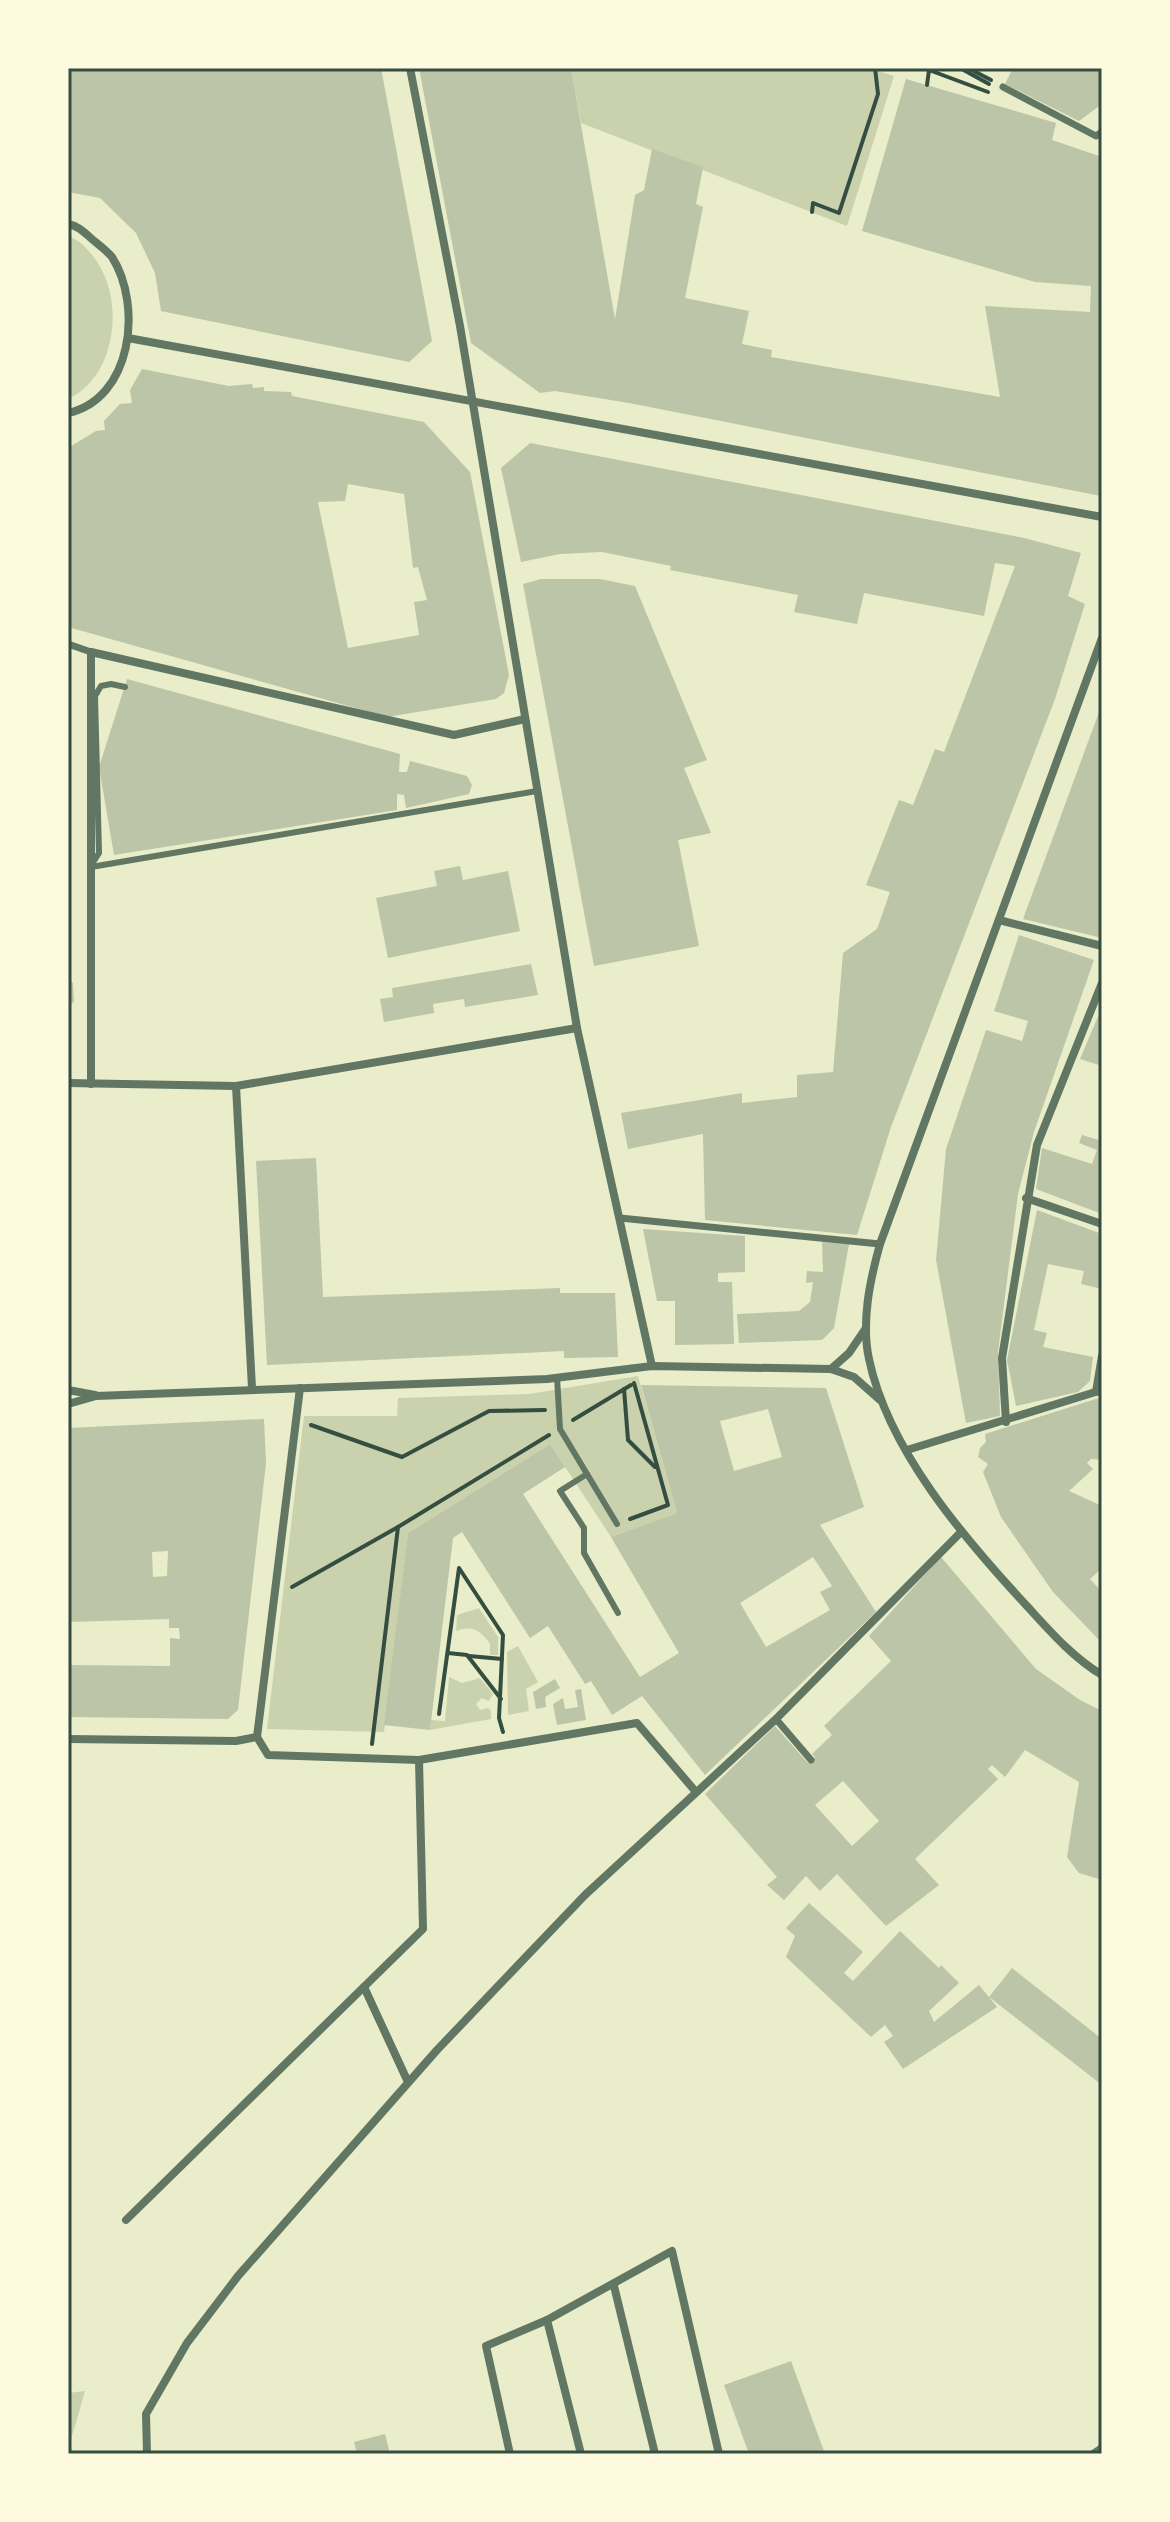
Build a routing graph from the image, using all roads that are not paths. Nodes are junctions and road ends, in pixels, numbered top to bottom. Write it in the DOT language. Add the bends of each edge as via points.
graph roads {
  1 [pos="410,68"];
  2 [pos="1003,87"];
  3 [pos="1102,132"];
  4 [pos="68,224"];
  5 [pos="128,338"];
  6 [pos="472,401"];
  7 [pos="68,413"];
  8 [pos="1102,517"];
  9 [pos="1102,638"];
  10 [pos="68,644"];
  11 [pos="91,652"];
  12 [pos="1093,667"];
  13 [pos="1102,673"];
  14 [pos="125,687"];
  15 [pos="525,719"];
  16 [pos="537,791"];
  17 [pos="91,867"];
  18 [pos="999,920"];
  19 [pos="1102,946"];
  20 [pos="1102,983"];
  21 [pos="577,1028"];
  22 [pos="68,1083"];
  23 [pos="91,1084"];
  24 [pos="236,1086"];
  25 [pos="1026,1198"];
  26 [pos="620,1218"];
  27 [pos="1102,1224"];
  28 [pos="880,1244"];
  29 [pos="867,1328"];
  30 [pos="1102,1356"];
  31 [pos="652,1366"];
  32 [pos="831,1369"];
  33 [pos="557,1377"];
  34 [pos="252,1388"];
  35 [pos="300,1388"];
  36 [pos="68,1390"];
  37 [pos="1099,1391"];
  38 [pos="96,1396"];
  39 [pos="880,1401"];
  40 [pos="68,1404"];
  41 [pos="1006,1422"];
  42 [pos="907,1450"];
  43 [pos="587,1474"];
  44 [pos="617,1524"];
  45 [pos="961,1532"];
  46 [pos="618,1613"];
  47 [pos="1102,1675"];
  48 [pos="776,1719"];
  49 [pos="257,1737"];
  50 [pos="68,1739"];
  51 [pos="419,1760"];
  52 [pos="811,1760"];
  53 [pos="696,1792"];
  54 [pos="364,1987"];
  55 [pos="408,2082"];
  56 [pos="126,2220"];
  57 [pos="614,2286"];
  58 [pos="547,2320"];
  59 [pos="1102,2448"];
  60 [pos="147,2454"];
  61 [pos="510,2454"];
  62 [pos="581,2454"];
  63 [pos="655,2454"];
  64 [pos="719,2454"];
  65 [pos="1093,2454"];
  1 -- 6 [label="street"];
  2 -- 3 [label="street" via="1096,136"];
  4 -- 5 [label="street" via="77,225 111,256 128,296"];
  5 -- 6 [label="street"];
  5 -- 7 [label="street" via="114,385"];
  6 -- 8 [label="street"];
  6 -- 15 [label="street"];
  9 -- 12 [label="street"];
  10 -- 11 [label="street"];
  11 -- 15 [label="street" via="454,735"];
  11 -- 17 [label="street"];
  12 -- 13 [label="street"];
  12 -- 18 [label="street"];
  14 -- 17 [label="lane" via="101,686 95,696 99,853"];
  15 -- 16 [label="street"];
  16 -- 17 [label="lane"];
  16 -- 21 [label="street"];
  17 -- 23 [label="street"];
  18 -- 19 [label="street"];
  18 -- 28 [label="street"];
  20 -- 25 [label="street" via="1037,1145"];
  21 -- 24 [label="street"];
  21 -- 26 [label="street"];
  22 -- 23 [label="street"];
  23 -- 24 [label="street"];
  24 -- 34 [label="street"];
  25 -- 27 [label="street"];
  25 -- 41 [label="street" via="1002,1358"];
  26 -- 28 [label="street"];
  26 -- 31 [label="street"];
  28 -- 29 [label="street"];
  29 -- 32 [label="street"];
  29 -- 39 [label="street" via="868,1357"];
  30 -- 37 [label="street"];
  31 -- 32 [label="street"];
  31 -- 33 [label="street"];
  32 -- 39 [label="street" via="854,1377"];
  33 -- 35 [label="street"];
  33 -- 43 [label="lane" via="560,1429"];
  34 -- 35 [label="street"];
  34 -- 38 [label="street"];
  35 -- 49 [label="street"];
  36 -- 38 [label="street"];
  37 -- 41 [label="street"];
  38 -- 40 [label="street"];
  39 -- 42 [label="street"];
  41 -- 42 [label="street"];
  42 -- 45 [label="street"];
  43 -- 44 [label="lane"];
  43 -- 46 [label="lane" via="560,1491 584,1528 584,1553"];
  45 -- 47 [label="street" via="1051,1632"];
  45 -- 48 [label="street"];
  48 -- 52 [label="street"];
  48 -- 53 [label="street"];
  49 -- 50 [label="street"];
  49 -- 51 [label="street" via="268,1755"];
  51 -- 53 [label="street" via="637,1723"];
  51 -- 54 [label="street" via="423,1929"];
  53 -- 55 [label="street" via="585,1895"];
  54 -- 55 [label="street"];
  54 -- 56 [label="street"];
  55 -- 60 [label="street" via="238,2276 187,2343 146,2414"];
  57 -- 58 [label="street"];
  57 -- 63 [label="street"];
  57 -- 64 [label="street" via="672,2251"];
  58 -- 61 [label="street" via="486,2346"];
  58 -- 62 [label="street"];
  59 -- 65 [label="street"];
}
